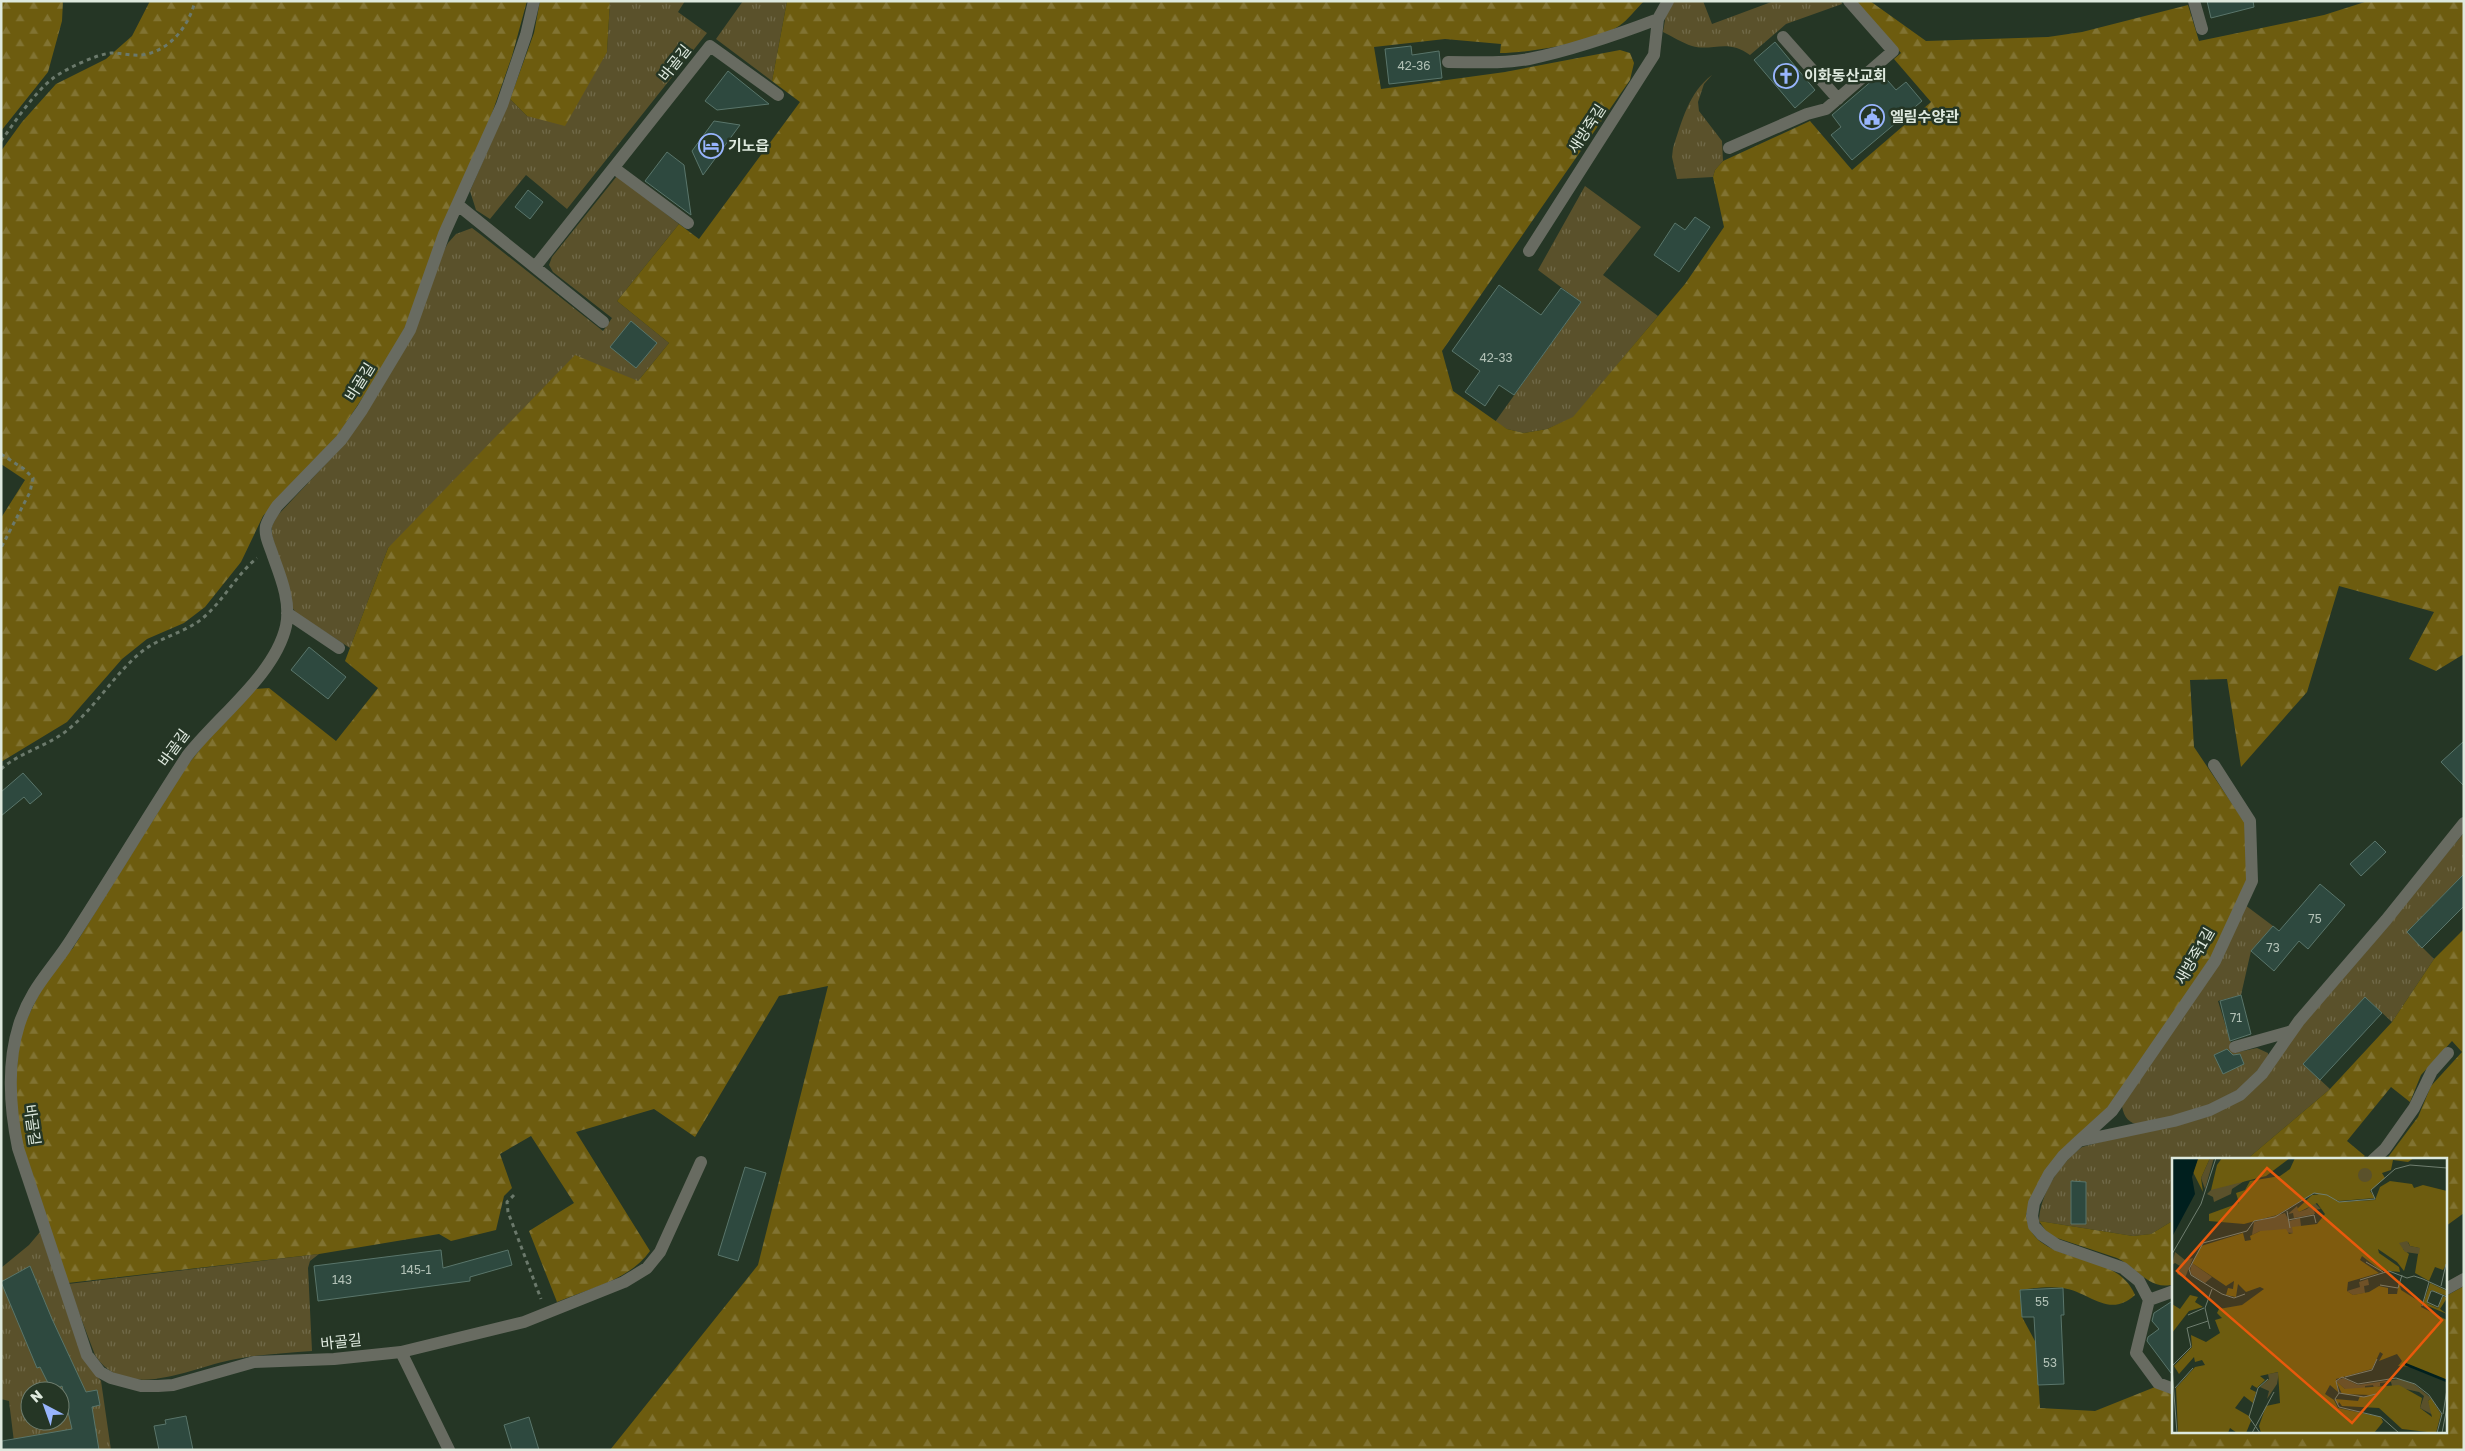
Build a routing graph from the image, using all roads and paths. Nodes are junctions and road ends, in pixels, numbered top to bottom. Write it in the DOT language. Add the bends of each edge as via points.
graph roads {
  1 [pos="195,1"];
  2 [pos="534,1"];
  3 [pos="1668,1"];
  4 [pos="1849,1"];
  5 [pos="2194,1"];
  6 [pos="1658,19"];
  7 [pos="2202,29"];
  8 [pos="1783,37"];
  9 [pos="1448,62"];
  10 [pos="778,95"];
  11 [pos="1838,99"];
  12 [pos="1,141"];
  13 [pos="1729,148"];
  14 [pos="614,168"];
  15 [pos="458,205"];
  16 [pos="688,223"];
  17 [pos="1529,251"];
  18 [pos="535,267"];
  19 [pos="603,322"];
  20 [pos="1,454"];
  21 [pos="1,548"];
  22 [pos="272,553"];
  23 [pos="287,613"];
  24 [pos="339,648"];
  25 [pos="2214,765"];
  26 [pos="1,769"];
  27 [pos="2464,823"];
  28 [pos="2292,1031"];
  29 [pos="2235,1047"];
  30 [pos="2448,1053"];
  31 [pos="2079,1141"];
  32 [pos="2375,1158"];
  33 [pos="701,1162"];
  34 [pos="514,1195"];
  35 [pos="2464,1279"];
  36 [pos="2448,1288"];
  37 [pos="2172,1292"];
  38 [pos="2149,1300"];
  39 [pos="546,1313"];
  40 [pos="402,1352"];
  41 [pos="2172,1388"];
  42 [pos="449,1450"];
  1 -- 12 [label="path" via="192,14 174,42 143,55 110,53 51,79"];
  2 -- 15 [label="lane, 바골길" via="526,36 505,96"];
  3 -- 6 [label="lane, 새방죽길"];
  4 -- 11 [label="lane" via="1893,51"];
  5 -- 7 [label="lane"];
  6 -- 9 [label="lane" via="1601,41 1528,59"];
  6 -- 17 [label="lane, 새방죽길" via="1654,55"];
  8 -- 11 [label="lane"];
  10 -- 14 [label="lane, 바골길" via="710,46"];
  11 -- 13 [label="lane" via="1826,109"];
  14 -- 16 [label="lane"];
  14 -- 18 [label="lane, 바골길"];
  15 -- 18 [label="lane"];
  15 -- 22 [label="lane, 바골길" via="444,234 410,330 394,359 341,440 269,518 267,539"];
  18 -- 19 [label="lane"];
  20 -- 21 [label="path" via="33,478 30,492"];
  22 -- 23 [label="lane, 바골길" via="285,592"];
  22 -- 26 [label="path" via="252,563 202,619 155,642 139,654 89,712 67,730"];
  23 -- 24 [label="lane"];
  23 -- 40 [label="lane, 바골길" via="281,641 271,661 187,756 69,943 30,997 13,1049 14,1131 87,1355 100,1372 125,1383 158,1386 173,1385 254,1362 334,1360"];
  25 -- 31 [label="lane, 새방죽1길" via="2250,821 2252,881 2215,961 2112,1110"];
  27 -- 28 [label="lane"];
  28 -- 29 [label="lane"];
  28 -- 31 [label="lane" via="2262,1074 2240,1095 2210,1110 2174,1121"];
  30 -- 32 [label="lane" via="2432,1072 2414,1108"];
  31 -- 38 [label="lane, 새방죽1길" via="2063,1156 2034,1203 2034,1226 2057,1245 2123,1268 2139,1280"];
  33 -- 39 [label="lane, 바골길" via="660,1252 647,1268 624,1282"];
  34 -- 39 [label="path" via="507,1202 508,1212"];
  35 -- 36 [label="lane"];
  37 -- 38 [label="lane"];
  38 -- 41 [label="lane" via="2136,1354 2158,1383"];
  39 -- 40 [label="lane, 바골길" via="504,1328"];
  40 -- 42 [label="lane"];
}
